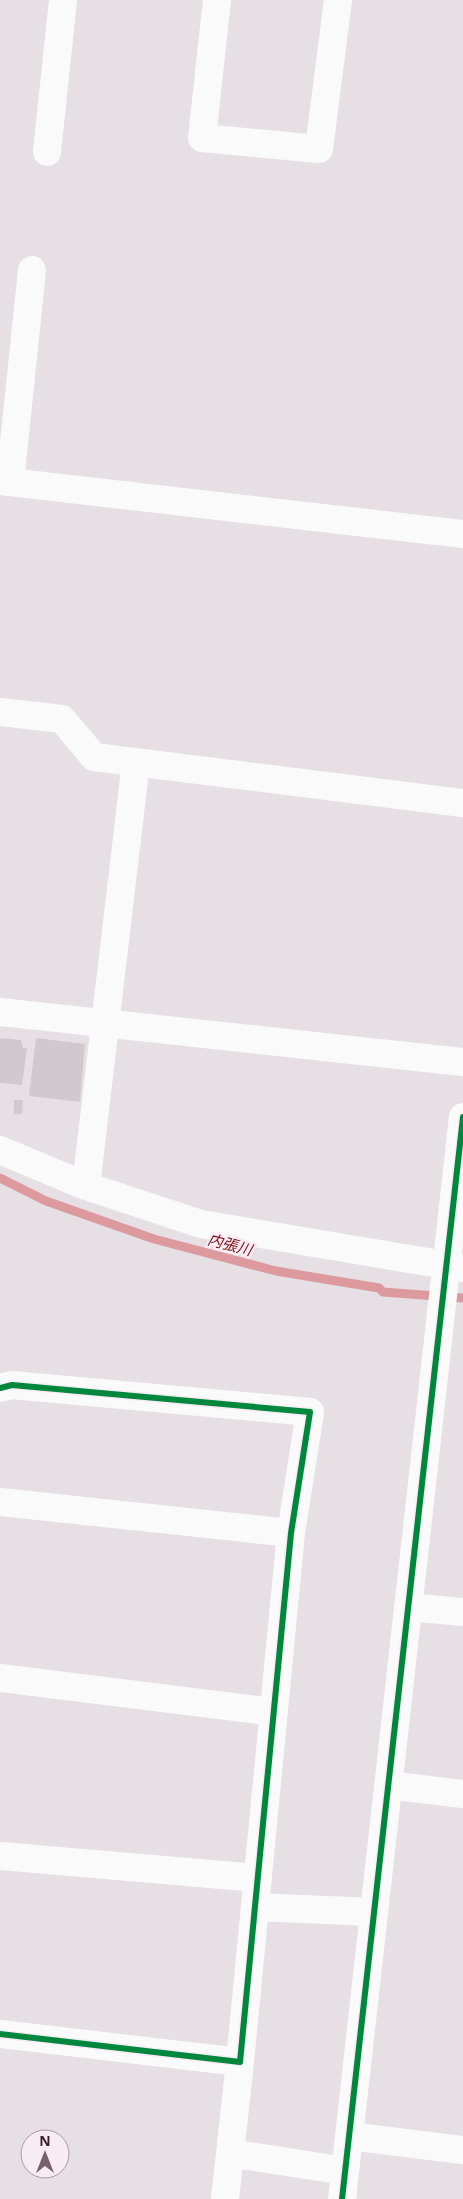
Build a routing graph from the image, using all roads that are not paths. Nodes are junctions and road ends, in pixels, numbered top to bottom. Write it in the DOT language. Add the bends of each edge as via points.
graph roads {
  1 [pos="63,0"];
  2 [pos="217,0"];
  3 [pos="338,0"];
  4 [pos="47,152"];
  5 [pos="32,270"];
  6 [pos="5,482"];
  7 [pos="463,534"];
  8 [pos="0,712"];
  9 [pos="136,762"];
  10 [pos="463,803"];
  11 [pos="0,1012"];
  12 [pos="104,1023"];
  13 [pos="463,1062"];
  14 [pos="463,1117"];
  15 [pos="0,1150"];
  16 [pos="86,1186"];
  17 [pos="452,1270"];
  18 [pos="449,1309"];
  19 [pos="0,1388"];
  20 [pos="0,1502"];
  21 [pos="291,1533"];
  22 [pos="408,1607"];
  23 [pos="463,1612"];
  24 [pos="0,1678"];
  25 [pos="274,1712"];
  26 [pos="388,1785"];
  27 [pos="463,1794"];
  28 [pos="0,1856"];
  29 [pos="258,1878"];
  30 [pos="255,1907"];
  31 [pos="374,1912"];
  32 [pos="0,2034"];
  33 [pos="240,2062"];
  34 [pos="349,2136"];
  35 [pos="463,2150"];
  36 [pos="230,2153"];
  37 [pos="345,2171"];
  38 [pos="225,2199"];
  39 [pos="342,2199"];
  1 -- 4 [label="street"];
  2 -- 3 [label="street" via="202,138 319,150"];
  5 -- 6 [label="street"];
  6 -- 7 [label="street"];
  8 -- 9 [label="street" via="62,719 94,757"];
  9 -- 10 [label="street"];
  9 -- 12 [label="street"];
  11 -- 12 [label="street"];
  12 -- 13 [label="street"];
  12 -- 16 [label="street"];
  14 -- 17 [label="street"];
  15 -- 16 [label="street"];
  16 -- 17 [label="street" via="201,1224"];
  17 -- 18 [label="street"];
  18 -- 22 [label="street"];
  19 -- 21 [label="street" via="12,1385 310,1412"];
  20 -- 21 [label="street"];
  21 -- 25 [label="street"];
  22 -- 23 [label="street"];
  22 -- 26 [label="street"];
  24 -- 25 [label="street"];
  25 -- 29 [label="street"];
  26 -- 27 [label="street"];
  26 -- 31 [label="street"];
  28 -- 29 [label="street"];
  29 -- 30 [label="street"];
  30 -- 31 [label="street"];
  30 -- 33 [label="street"];
  31 -- 34 [label="street"];
  32 -- 33 [label="street"];
  33 -- 36 [label="street"];
  34 -- 35 [label="street"];
  34 -- 37 [label="street"];
  36 -- 37 [label="street"];
  36 -- 38 [label="street"];
  37 -- 39 [label="street"];
}
